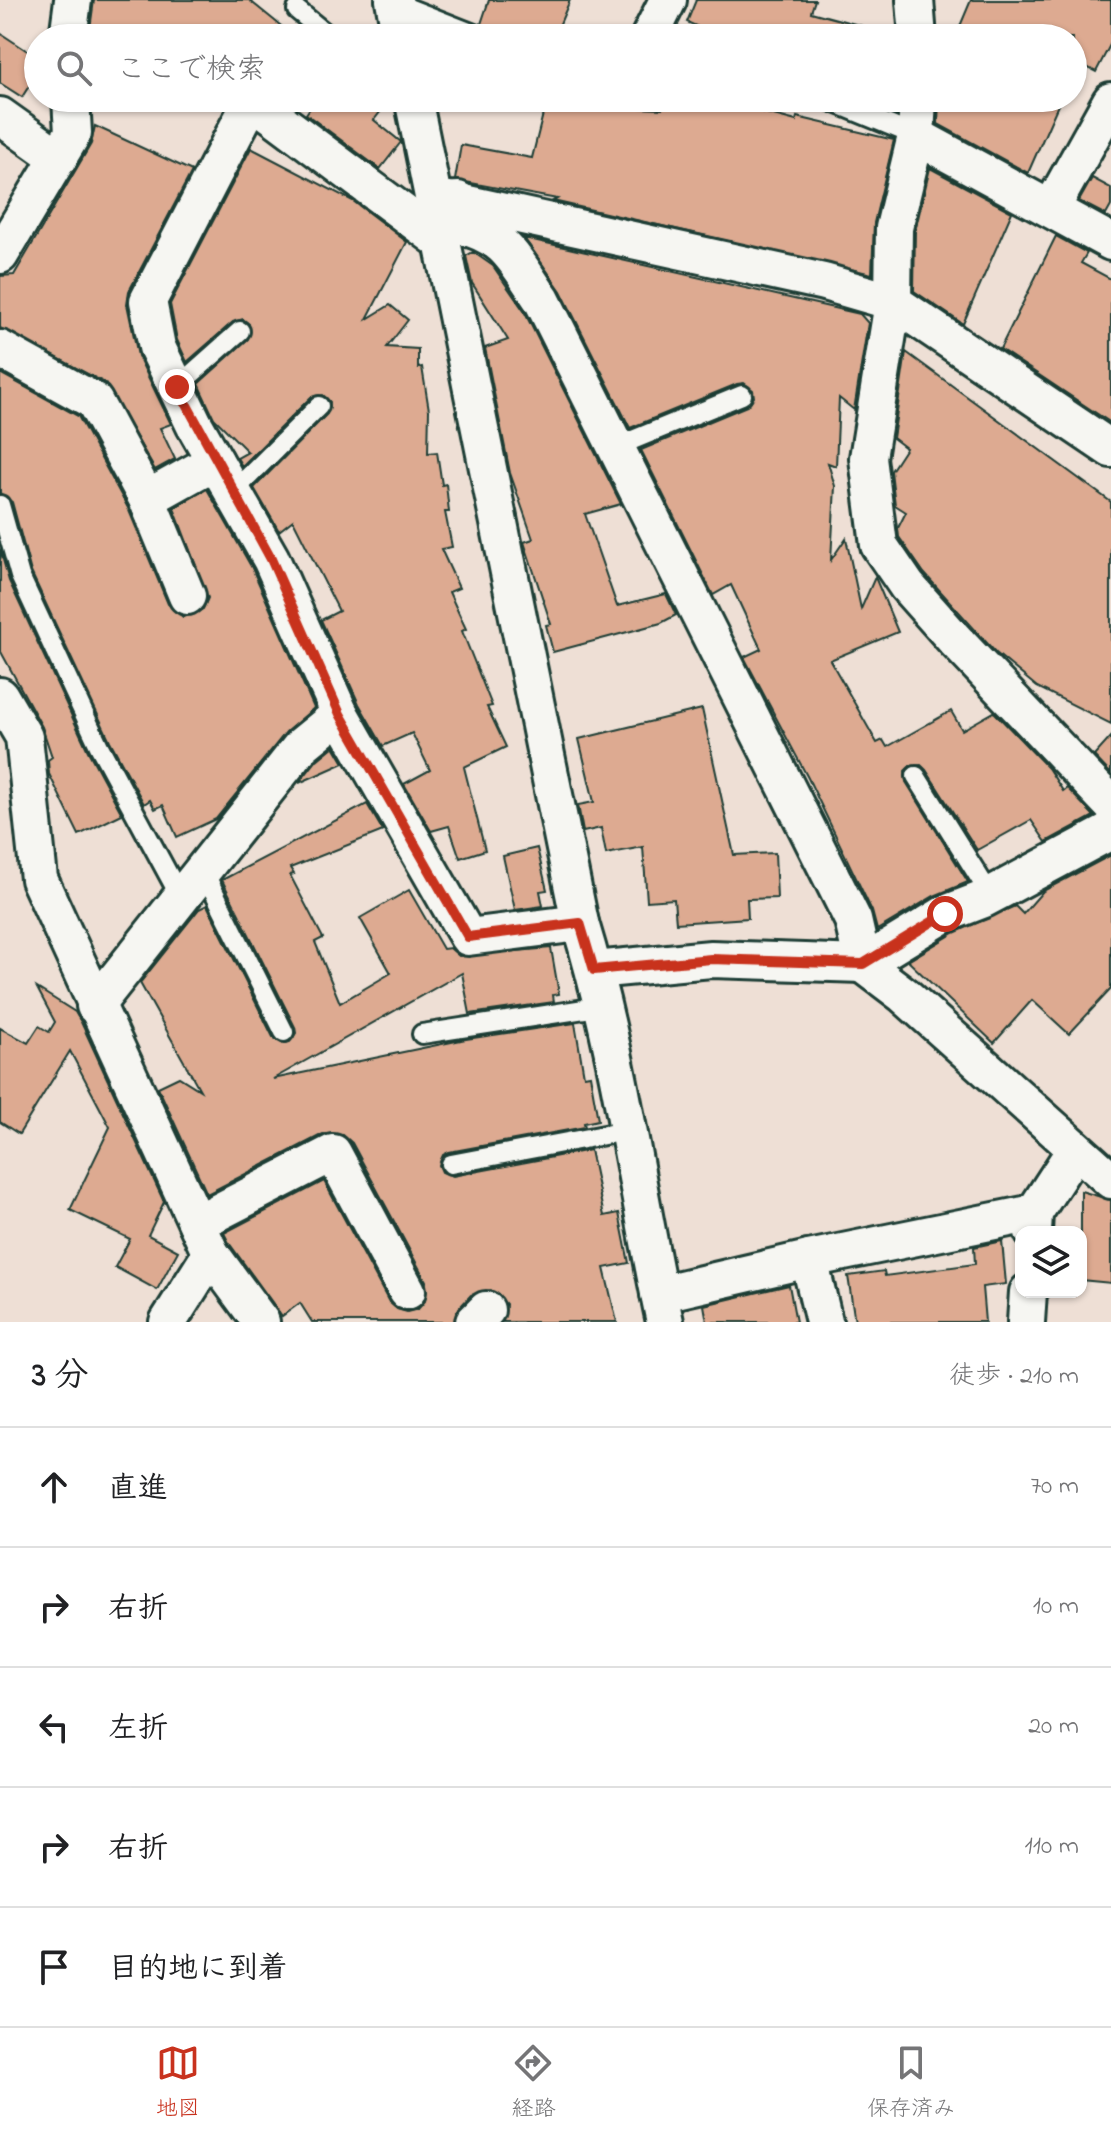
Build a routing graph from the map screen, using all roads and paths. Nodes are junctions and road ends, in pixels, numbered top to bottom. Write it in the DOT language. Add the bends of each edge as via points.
graph roads {
  1 [pos="73,0"];
  2 [pos="915,0"];
  3 [pos="297,10"];
  4 [pos="397,14"];
  5 [pos="70,24"];
  6 [pos="314,24"];
  7 [pos="433,24"];
  8 [pos="917,24"];
  9 [pos="1111,101"];
  10 [pos="72,112"];
  11 [pos="246,112"];
  12 [pos="268,112"];
  13 [pos="414,112"];
  14 [pos="857,112"];
  15 [pos="917,112"];
  16 [pos="0,116"];
  17 [pos="916,136"];
  18 [pos="59,158"];
  19 [pos="445,200"];
  20 [pos="1052,207"];
  21 [pos="441,241"];
  22 [pos="1111,242"];
  23 [pos="0,255"];
  24 [pos="893,302"];
  25 [pos="240,331"];
  26 [pos="0,349"];
  27 [pos="177,387"];
  28 [pos="742,395"];
  29 [pos="319,406"];
  30 [pos="618,446"];
  31 [pos="1111,449"];
  32 [pos="215,461"];
  33 [pos="233,492"];
  34 [pos="147,499"];
  35 [pos="0,505"];
  36 [pos="187,596"];
  37 [pos="0,696"];
  38 [pos="340,714"];
  39 [pos="916,776"];
  40 [pos="1111,804"];
  41 [pos="1111,831"];
  42 [pos="192,884"];
  43 [pos="991,896"];
  44 [pos="580,923"];
  45 [pos="863,964"];
  46 [pos="594,970"];
  47 [pos="95,1006"];
  48 [pos="604,1006"];
  49 [pos="284,1032"];
  50 [pos="422,1034"];
  51 [pos="631,1130"];
  52 [pos="1075,1150"];
  53 [pos="451,1164"];
  54 [pos="1111,1180"];
  55 [pos="1033,1222"];
  56 [pos="204,1238"];
  57 [pos="809,1259"];
  58 [pos="407,1291"];
  59 [pos="1028,1298"];
  60 [pos="662,1308"];
  61 [pos="168,1322"];
  62 [pos="261,1322"];
  63 [pos="824,1322"];
  64 [pos="1026,1322"];
  1 -- 5 [label="street"];
  2 -- 8 [label="street"];
  3 -- 6 [label="lane"];
  4 -- 7 [label="lane"];
  9 -- 20 [label="street"];
  10 -- 18 [label="street" via="73,133"];
  11 -- 27 [label="street" via="148,301 157,347"];
  12 -- 21 [label="street"];
  13 -- 19 [label="street"];
  14 -- 17 [label="lane"];
  15 -- 17 [label="street"];
  16 -- 18 [label="street"];
  17 -- 20 [label="street"];
  17 -- 24 [label="street" via="894,228"];
  18 -- 23 [label="street"];
  19 -- 21 [label="street"];
  19 -- 24 [label="street" via="824,282"];
  19 -- 30 [label="street" via="457,225 485,230 508,251 542,300"];
  20 -- 22 [label="street"];
  21 -- 44 [label="street"];
  24 -- 31 [label="street"];
  24 -- 40 [label="street" via="868,458 879,545 955,640"];
  25 -- 27 [label="lane"];
  26 -- 34 [label="street" via="94,401"];
  27 -- 32 [label="street"];
  28 -- 30 [label="lane"];
  29 -- 33 [label="lane"];
  30 -- 45 [label="street" via="853,920"];
  32 -- 33 [label="street"];
  32 -- 34 [label="street"];
  33 -- 38 [label="street" via="271,559"];
  34 -- 36 [label="street"];
  35 -- 42 [label="lane" via="20,576 99,746"];
  37 -- 47 [label="street" via="24,737 39,879"];
  38 -- 42 [label="street" via="302,745"];
  38 -- 44 [label="street" via="468,937"];
  39 -- 43 [label="lane"];
  41 -- 43 [label="street"];
  42 -- 47 [label="street"];
  42 -- 49 [label="lane"];
  43 -- 45 [label="street" via="945,914"];
  44 -- 46 [label="street"];
  45 -- 46 [label="street" via="711,959"];
  45 -- 52 [label="street"];
  46 -- 48 [label="street"];
  47 -- 56 [label="street"];
  48 -- 50 [label="lane"];
  48 -- 51 [label="street"];
  51 -- 53 [label="lane"];
  51 -- 60 [label="street"];
  52 -- 54 [label="street"];
  52 -- 55 [label="street"];
  55 -- 57 [label="street"];
  56 -- 58 [label="street" via="333,1153"];
  56 -- 61 [label="street"];
  56 -- 62 [label="street"];
  57 -- 60 [label="street"];
  57 -- 63 [label="street"];
  59 -- 64 [label="street"];
}
